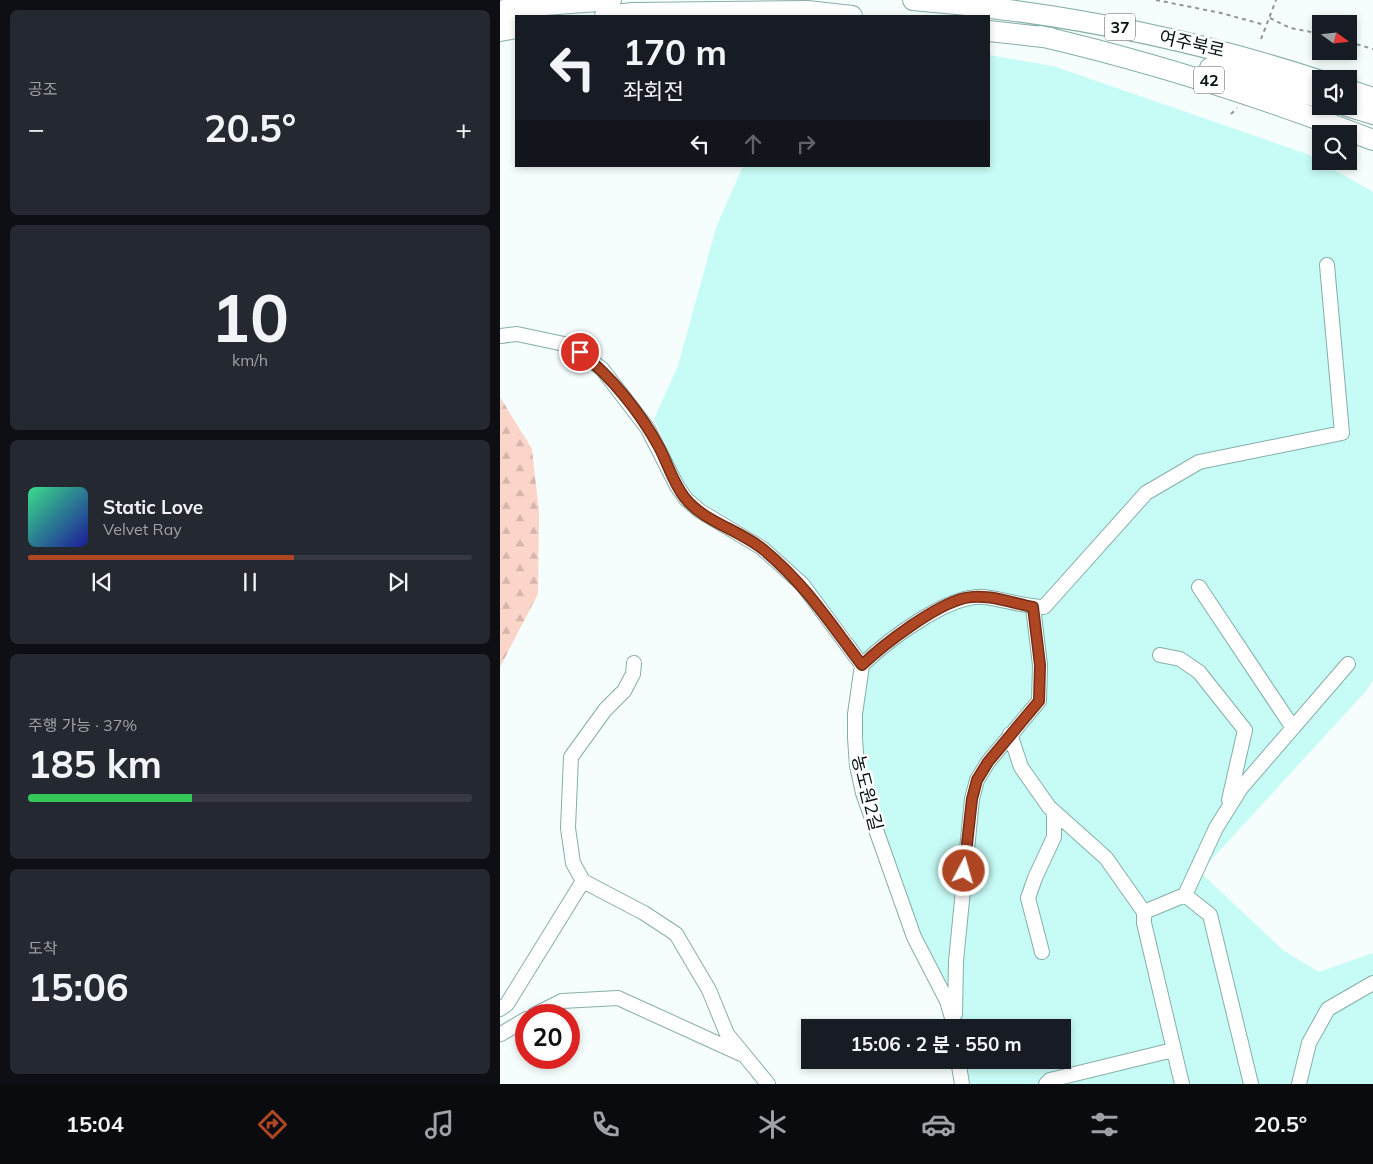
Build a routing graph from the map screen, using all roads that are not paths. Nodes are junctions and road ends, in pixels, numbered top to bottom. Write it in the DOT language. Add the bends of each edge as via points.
graph roads {
  1 [pos="611,0"];
  2 [pos="912,0"];
  3 [pos="500,11"];
  4 [pos="614,15"];
  5 [pos="838,15"];
  6 [pos="515,28"];
  7 [pos="500,31"];
  8 [pos="990,31"];
  9 [pos="1040,36"];
  10 [pos="1312,78"];
  11 [pos="1357,93"];
  12 [pos="1312,96"];
  13 [pos="1373,98"];
  14 [pos="1357,109"];
  15 [pos="1373,114"];
  16 [pos="1373,140"];
  17 [pos="1327,265"];
  18 [pos="500,336"];
  19 [pos="1199,587"];
  20 [pos="1033,607"];
  21 [pos="1160,655"];
  22 [pos="634,663"];
  23 [pos="1348,664"];
  24 [pos="862,665"];
  25 [pos="1293,728"];
  26 [pos="1010,734"];
  27 [pos="1227,811"];
  28 [pos="1054,812"];
  29 [pos="583,881"];
  30 [pos="1185,895"];
  31 [pos="1144,912"];
  32 [pos="1042,952"];
  33 [pos="1373,983"];
  34 [pos="556,1004"];
  35 [pos="500,1009"];
  36 [pos="952,1019"];
  37 [pos="955,1019"];
  38 [pos="515,1026"];
  39 [pos="501,1034"];
  40 [pos="1173,1050"];
  41 [pos="744,1056"];
  42 [pos="960,1069"];
  43 [pos="768,1084"];
  44 [pos="962,1084"];
  45 [pos="1046,1084"];
  46 [pos="1182,1084"];
  47 [pos="1251,1084"];
  48 [pos="1299,1084"];
  1 -- 3 [label="highway"];
  2 -- 10 [label="highway, 여주북로 / 37" via="976,5 1102,23 1254,59"];
  4 -- 5 [label="highway" via="797,12"];
  6 -- 7 [label="highway"];
  8 -- 9 [label="highway, 여주북로 / 37"];
  9 -- 12 [label="highway, 여주북로 / 37" via="1157,56"];
  9 -- 16 [label="highway, 42" via="1199,77 1279,103"];
  11 -- 13 [label="highway"];
  14 -- 15 [label="highway"];
  17 -- 20 [label="street" via="1342,433 1199,462 1146,493 1044,607"];
  18 -- 24 [label="street" via="517,334 564,344 602,369 648,429 686,500 762,548 802,584"];
  19 -- 25 [label="street"];
  20 -- 24 [label="street" via="983,597 964,598 937,610 886,642"];
  20 -- 26 [label="street" via="1040,665 1039,701"];
  21 -- 27 [label="street" via="1180,660 1199,672 1245,730"];
  22 -- 29 [label="street" via="633,674 624,690 571,757 568,828 573,863"];
  23 -- 25 [label="street"];
  24 -- 36 [label="street, 농도원2길" via="854,738 863,793 914,937"];
  25 -- 27 [label="street" via="1242,788"];
  26 -- 28 [label="street" via="1021,767"];
  26 -- 37 [label="street" via="977,780 972,799 956,961"];
  27 -- 30 [label="street"];
  28 -- 31 [label="street" via="1106,858"];
  28 -- 32 [label="street" via="1054,837 1028,898"];
  29 -- 35 [label="street" via="508,1004"];
  29 -- 41 [label="street" via="676,934 709,990 727,1034"];
  30 -- 31 [label="street"];
  30 -- 47 [label="street" via="1210,915"];
  31 -- 40 [label="street"];
  33 -- 48 [label="street" via="1328,1009 1309,1043"];
  34 -- 41 [label="street" via="618,998"];
  38 -- 39 [label="street"];
  40 -- 45 [label="street" via="1050,1080"];
  40 -- 46 [label="street"];
  41 -- 43 [label="street"];
  42 -- 44 [label="street"];
}
